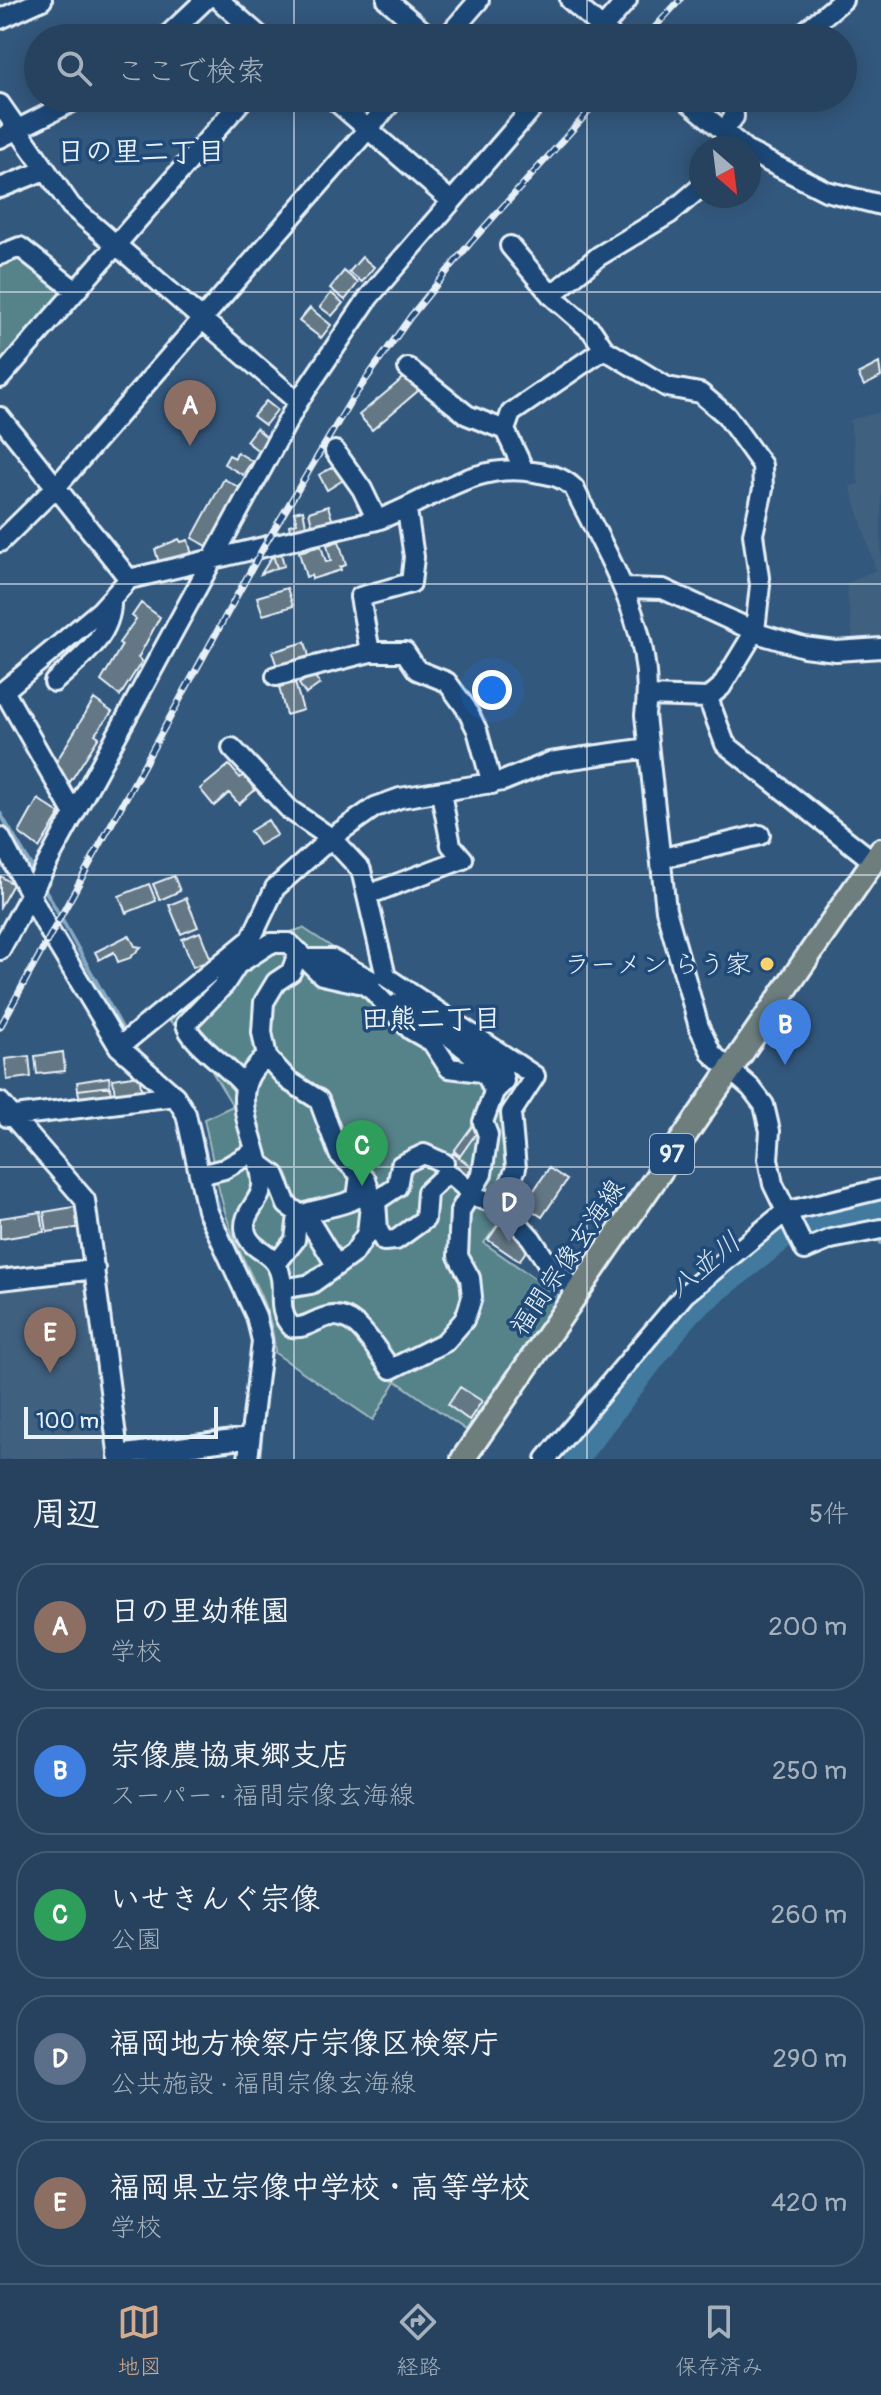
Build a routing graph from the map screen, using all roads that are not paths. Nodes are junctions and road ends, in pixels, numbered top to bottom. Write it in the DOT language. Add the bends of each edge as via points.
graph roads {
  1 [pos="42,0"];
  2 [pos="205,0"];
  3 [pos="219,0"];
  4 [pos="387,0"];
  5 [pos="479,0"];
  6 [pos="570,0"];
  7 [pos="627,0"];
  8 [pos="843,0"];
  9 [pos="0,19"];
  10 [pos="180,24"];
  11 [pos="246,24"];
  12 [pos="415,24"];
  13 [pos="458,24"];
  14 [pos="595,24"];
  15 [pos="611,24"];
  16 [pos="814,24"];
  17 [pos="0,104"];
  18 [pos="54,112"];
  19 [pos="232,112"];
  20 [pos="348,112"];
  21 [pos="383,112"];
  22 [pos="529,112"];
  23 [pos="700,112"];
  24 [pos="734,112"];
  25 [pos="368,129"];
  26 [pos="19,131"];
  27 [pos="723,132"];
  28 [pos="728,136"];
  29 [pos="0,138"];
  30 [pos="761,158"];
  31 [pos="45,170"];
  32 [pos="0,188"];
  33 [pos="689,197"];
  34 [pos="451,201"];
  35 [pos="881,205"];
  36 [pos="116,244"];
  37 [pos="510,246"];
  38 [pos="0,255"];
  39 [pos="76,291"];
  40 [pos="551,295"];
  41 [pos="204,319"];
  42 [pos="604,349"];
  43 [pos="408,368"];
  44 [pos="0,378"];
  45 [pos="298,402"];
  46 [pos="0,417"];
  47 [pos="505,430"];
  48 [pos="335,451"];
  49 [pos="524,470"];
  50 [pos="56,487"];
  51 [pos="407,510"];
  52 [pos="377,520"];
  53 [pos="0,542"];
  54 [pos="213,558"];
  55 [pos="129,579"];
  56 [pos="623,588"];
  57 [pos="111,599"];
  58 [pos="755,631"];
  59 [pos="881,648"];
  60 [pos="370,652"];
  61 [pos="276,676"];
  62 [pos="54,682"];
  63 [pos="2,692"];
  64 [pos="648,696"];
  65 [pos="708,698"];
  66 [pos="232,748"];
  67 [pos="648,748"];
  68 [pos="492,784"];
  69 [pos="441,793"];
  70 [pos="74,814"];
  71 [pos="760,835"];
  72 [pos="0,837"];
  73 [pos="331,838"];
  74 [pos="877,855"];
  75 [pos="663,858"];
  76 [pos="36,884"];
  77 [pos="378,891"];
  78 [pos="0,950"];
  79 [pos="303,955"];
  80 [pos="234,960"];
  81 [pos="403,1015"];
  82 [pos="119,1047"];
  83 [pos="267,1057"];
  84 [pos="729,1071"];
  85 [pos="244,1086"];
  86 [pos="494,1092"];
  87 [pos="175,1096"];
  88 [pos="4,1112"];
  89 [pos="257,1157"];
  90 [pos="444,1163"];
  91 [pos="200,1175"];
  92 [pos="360,1175"];
  93 [pos="881,1189"];
  94 [pos="471,1191"];
  95 [pos="501,1205"];
  96 [pos="302,1214"];
  97 [pos="786,1215"];
  98 [pos="881,1229"];
  99 [pos="276,1264"];
  100 [pos="336,1265"];
  101 [pos="95,1269"];
  102 [pos="0,1280"];
  103 [pos="282,1289"];
  104 [pos="578,1291"];
  105 [pos="249,1438"];
  106 [pos="119,1457"];
  107 [pos="248,1459"];
  108 [pos="463,1459"];
  109 [pos="546,1459"];
  1 -- 9 [label="street"];
  2 -- 10 [label="street"];
  3 -- 11 [label="street"];
  4 -- 12 [label="street"];
  5 -- 13 [label="street"];
  6 -- 14 [label="street"];
  7 -- 15 [label="street"];
  8 -- 16 [label="street"];
  17 -- 26 [label="street"];
  18 -- 26 [label="street"];
  19 -- 36 [label="street"];
  20 -- 25 [label="street"];
  21 -- 25 [label="street"];
  22 -- 34 [label="street"];
  23 -- 27 [label="street"];
  24 -- 27 [label="street"];
  25 -- 34 [label="street"];
  25 -- 41 [label="street"];
  26 -- 29 [label="street"];
  26 -- 31 [label="street"];
  27 -- 28 [label="street"];
  30 -- 35 [label="street" via="826,191"];
  31 -- 32 [label="street"];
  31 -- 36 [label="street" via="71,206"];
  33 -- 40 [label="street" via="599,256"];
  34 -- 45 [label="street" via="369,297"];
  36 -- 39 [label="street"];
  36 -- 41 [label="street"];
  37 -- 40 [label="street"];
  38 -- 39 [label="street" via="20,247"];
  39 -- 44 [label="street"];
  40 -- 42 [label="street" via="592,331"];
  41 -- 45 [label="street"];
  41 -- 50 [label="street"];
  42 -- 47 [label="street" via="511,413"];
  42 -- 58 [label="street" via="667,387 700,393 726,415 762,465 763,489 753,534 760,585"];
  43 -- 47 [label="street" via="467,415"];
  45 -- 54 [label="street"];
  46 -- 50 [label="street"];
  47 -- 49 [label="street"];
  48 -- 52 [label="street"];
  49 -- 51 [label="street" via="471,475"];
  49 -- 56 [label="street" via="562,477 574,488"];
  50 -- 53 [label="street"];
  50 -- 55 [label="street"];
  51 -- 52 [label="street"];
  51 -- 60 [label="street" via="414,557 411,583 360,597"];
  52 -- 54 [label="street"];
  54 -- 55 [label="street"];
  54 -- 70 [label="street"];
  55 -- 57 [label="street"];
  56 -- 58 [label="street" via="663,589"];
  56 -- 64 [label="street" via="644,655"];
  57 -- 62 [label="street" via="112,614 97,642"];
  57 -- 63 [label="street"];
  58 -- 59 [label="street" via="804,647"];
  58 -- 65 [label="street" via="721,687"];
  60 -- 61 [label="street"];
  60 -- 68 [label="street" via="405,652 417,670 447,682 477,730"];
  63 -- 70 [label="street"];
  64 -- 65 [label="street"];
  64 -- 67 [label="street"];
  65 -- 74 [label="street" via="725,744"];
  66 -- 73 [label="street" via="290,810"];
  67 -- 68 [label="street" via="550,762"];
  67 -- 75 [label="street"];
  68 -- 69 [label="street"];
  69 -- 73 [label="street" via="387,802"];
  69 -- 77 [label="street" via="451,845 463,859"];
  70 -- 76 [label="street"];
  71 -- 75 [label="street"];
  72 -- 76 [label="street"];
  73 -- 80 [label="street" via="275,888 261,923"];
  73 -- 95 [label="street" via="361,870 386,977 535,1076 511,1113 516,1168"];
  74 -- 84 [label="main road, 福間宗像玄海線 / 97"];
  75 -- 84 [label="street" via="666,910 699,1027 712,1054"];
  76 -- 78 [label="street"];
  76 -- 82 [label="street" via="47,927"];
  79 -- 80 [label="street" via="280,940"];
  79 -- 81 [label="street" via="329,958 380,984"];
  79 -- 83 [label="street" via="264,1002"];
  80 -- 82 [label="street"];
  80 -- 85 [label="street" via="224,985 186,1024 192,1038"];
  81 -- 86 [label="street" via="411,1030 432,1042 449,1068 481,1072"];
  81 -- 86 [label="street" via="434,1024 475,1057 501,1068 504,1081"];
  82 -- 87 [label="street"];
  83 -- 85 [label="street"];
  83 -- 92 [label="street" via="289,1081 319,1100 339,1154"];
  84 -- 97 [label="street" via="764,1105 773,1184"];
  84 -- 104 [label="main road, 福間宗像玄海線 / 97"];
  85 -- 89 [label="street" via="242,1103"];
  86 -- 94 [label="street" via="483,1122 488,1135 483,1170"];
  87 -- 88 [label="street"];
  87 -- 91 [label="street" via="186,1114"];
  88 -- 101 [label="street" via="85,1200"];
  89 -- 91 [label="street"];
  89 -- 96 [label="street" via="275,1175 287,1205"];
  89 -- 99 [label="street" via="263,1187 245,1218 246,1235"];
  90 -- 94 [label="street" via="424,1154 401,1165 397,1187 376,1201 382,1239 392,1242 425,1219 427,1192 445,1175"];
  91 -- 105 [label="street" via="207,1210 256,1316 262,1341"];
  92 -- 96 [label="street" via="357,1198"];
  92 -- 100 [label="street" via="371,1196 367,1233 354,1253"];
  93 -- 97 [label="street"];
  94 -- 95 [label="street"];
  94 -- 103 [label="street" via="460,1211 458,1249 470,1278 468,1310 453,1334 417,1358 391,1369 376,1345 345,1318 327,1316 292,1327 282,1314"];
  95 -- 104 [label="street" via="550,1267"];
  96 -- 99 [label="street" via="295,1240"];
  96 -- 100 [label="street"];
  97 -- 98 [label="street" via="805,1250"];
  97 -- 109 [label="street" via="685,1294"];
  99 -- 103 [label="street"];
  100 -- 103 [label="street" via="311,1284"];
  101 -- 102 [label="street"];
  101 -- 106 [label="street"];
  104 -- 108 [label="main road, 福間宗像玄海線 / 97"];
  105 -- 106 [label="street"];
  105 -- 107 [label="street"];
}
